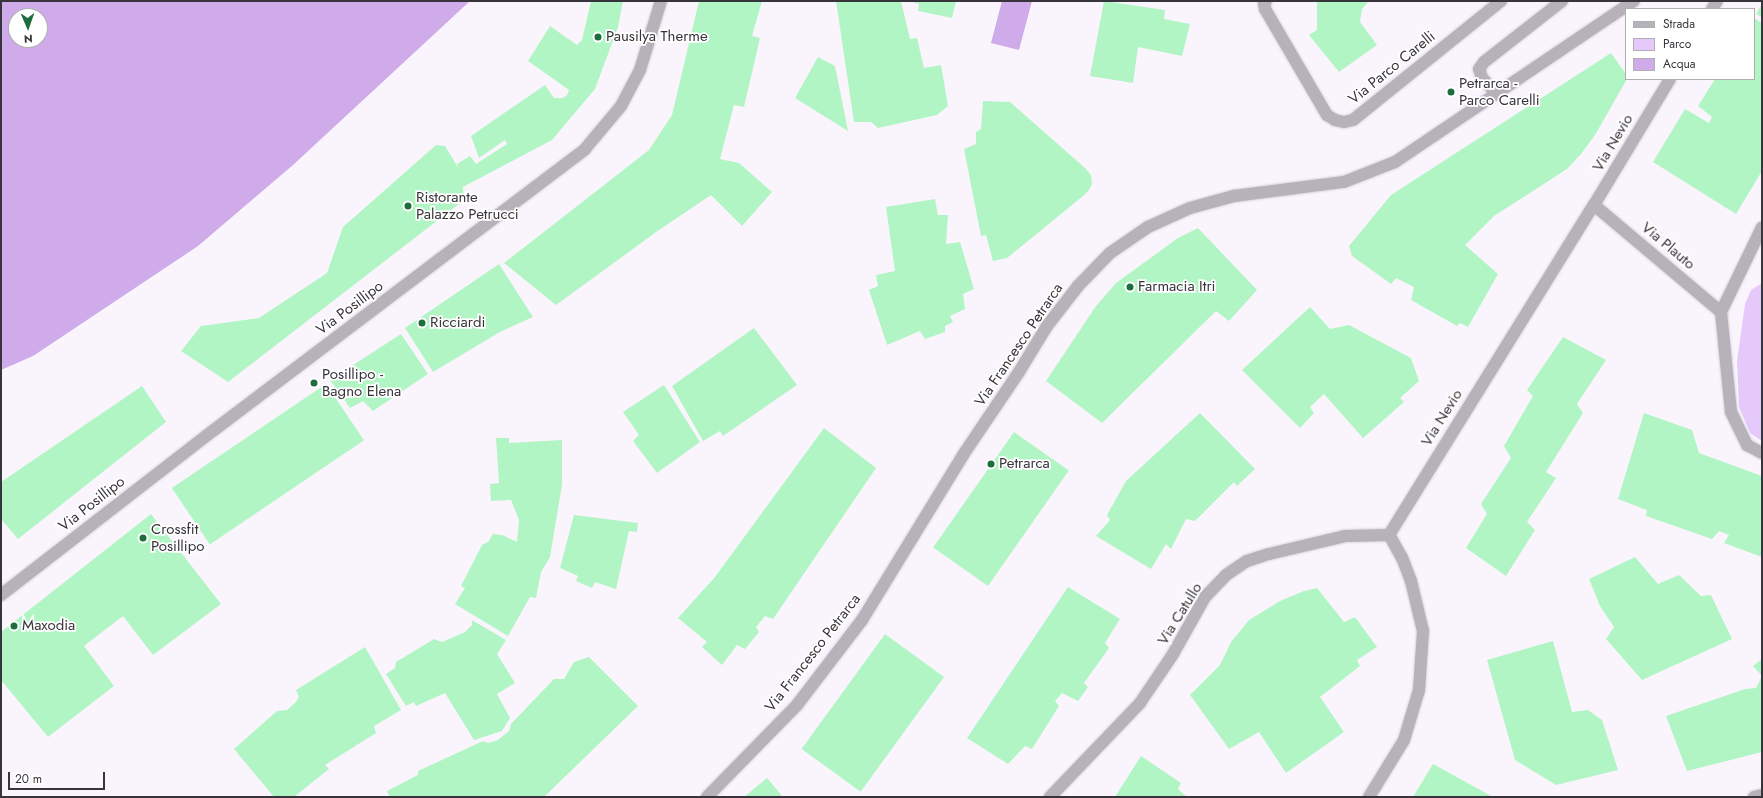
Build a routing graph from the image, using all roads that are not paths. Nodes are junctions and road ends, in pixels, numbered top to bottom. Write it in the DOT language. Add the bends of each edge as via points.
graph roads {
  1 [pos="661,1"];
  2 [pos="1266,1"];
  3 [pos="1501,1"];
  4 [pos="1562,1"];
  5 [pos="1634,1"];
  6 [pos="1669,80"];
  7 [pos="1496,93"];
  8 [pos="1594,205"];
  9 [pos="1760,233"];
  10 [pos="1721,312"];
  11 [pos="1762,453"];
  12 [pos="1388,535"];
  13 [pos="1,595"];
  14 [pos="1762,795"];
  15 [pos="707,797"];
  16 [pos="1050,797"];
  17 [pos="1369,797"];
  18 [pos="1754,797"];
  1 -- 13 [label="street, Via Posillipo" via="640,70 621,106 585,149"];
  2 -- 3 [label="street, Via Parco Carelli" via="1265,9 1327,115 1344,122 1353,120"];
  4 -- 7 [label="street" via="1484,62 1479,69 1482,78"];
  5 -- 7 [label="street, Via Francesco Petrarca"];
  6 -- 8 [label="street, Via Nevio"];
  7 -- 15 [label="street, Via Francesco Petrarca" via="1395,162 1344,182 1234,196 1190,208 1148,227 1110,254 1078,286 1047,326 963,455 862,620 797,705"];
  8 -- 10 [label="street, Via Plauto"];
  8 -- 12 [label="street, Via Nevio"];
  9 -- 10 [label="street"];
  10 -- 11 [label="street" via="1731,412 1747,445"];
  12 -- 16 [label="street, Via Catullo" via="1346,536 1269,554 1247,561 1226,575 1205,597 1173,654 1140,703"];
  12 -- 17 [label="street" via="1402,558 1411,581 1422,631 1419,690 1404,740"];
  14 -- 18 [label="street"];
}
